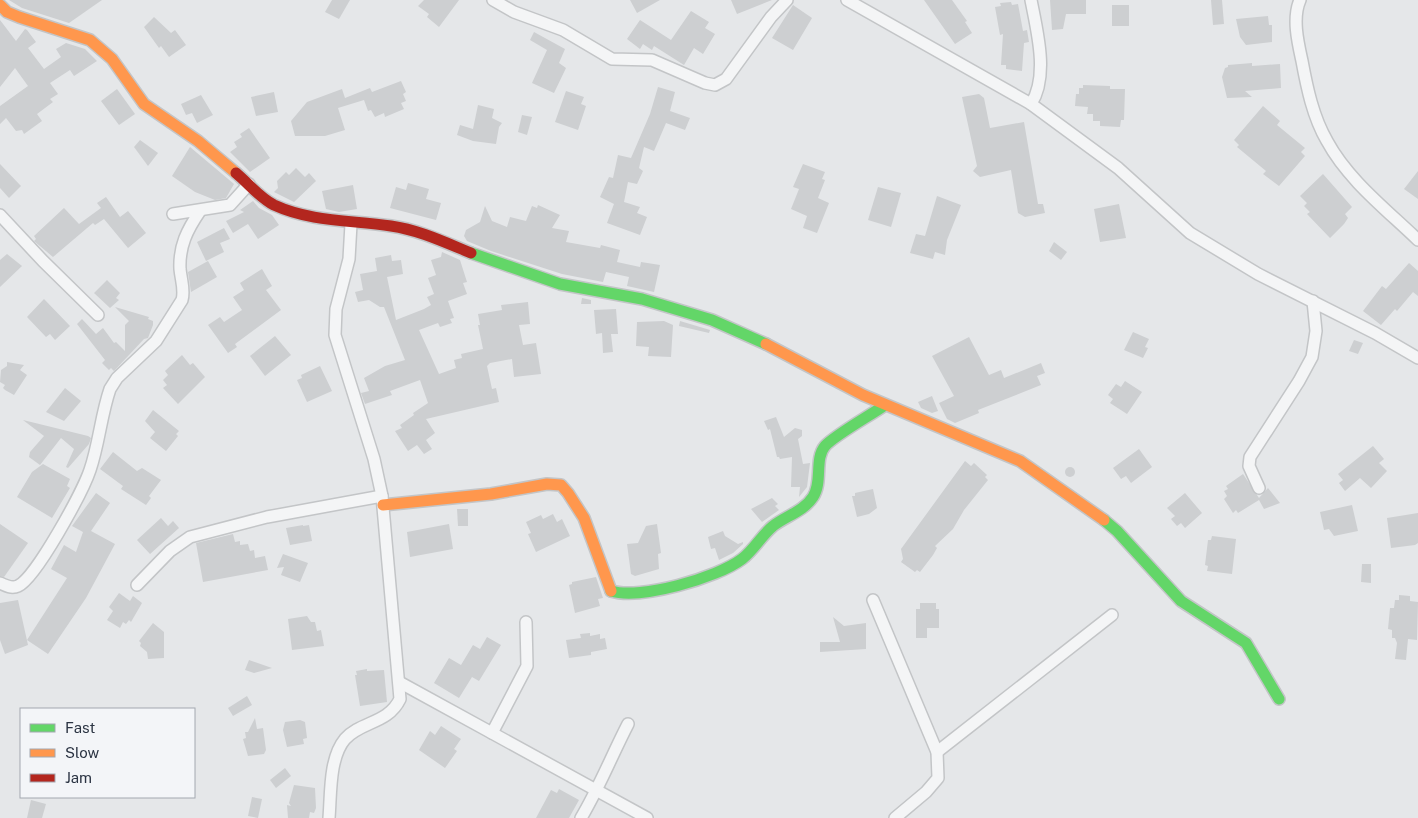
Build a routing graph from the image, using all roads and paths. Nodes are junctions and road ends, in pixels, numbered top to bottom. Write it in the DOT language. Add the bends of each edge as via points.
graph roads {
  1 [pos="493,0"];
  2 [pos="788,0"];
  3 [pos="847,0"];
  4 [pos="1031,0"];
  5 [pos="1300,0"];
  6 [pos="0,5"];
  7 [pos="1032,104"];
  8 [pos="249,184"];
  9 [pos="200,211"];
  10 [pos="172,214"];
  11 [pos="0,215"];
  12 [pos="350,224"];
  13 [pos="1418,240"];
  14 [pos="1314,301"];
  15 [pos="98,315"];
  16 [pos="1418,358"];
  17 [pos="885,405"];
  18 [pos="1259,488"];
  19 [pos="382,501"];
  20 [pos="0,583"];
  21 [pos="138,585"];
  22 [pos="873,600"];
  23 [pos="1112,615"];
  24 [pos="526,622"];
  25 [pos="399,682"];
  26 [pos="1279,699"];
  27 [pos="628,724"];
  28 [pos="492,733"];
  29 [pos="937,752"];
  30 [pos="596,792"];
  31 [pos="329,818"];
  32 [pos="581,818"];
  33 [pos="647,818"];
  34 [pos="895,818"];
  1 -- 2 [label="street" via="514,12 563,30 612,59 652,60 715,85 731,74 771,17"];
  3 -- 7 [label="street"];
  4 -- 7 [label="street" via="1037,26 1040,70"];
  5 -- 13 [label="street" via="1298,44 1316,117 1327,141 1364,188"];
  6 -- 8 [label="street" via="19,17 90,40 112,59 144,104 198,141"];
  7 -- 14 [label="street" via="1118,168 1190,233 1258,274"];
  8 -- 9 [label="street" via="230,205"];
  8 -- 12 [label="street" via="272,204 284,209"];
  9 -- 10 [label="street"];
  9 -- 20 [label="street" via="182,241 182,300 156,341 116,378 110,389 89,472 63,524 19,586 11,588"];
  11 -- 15 [label="street"];
  12 -- 17 [label="street" via="391,226 422,233 486,260 560,284 642,299 712,320 753,336"];
  12 -- 19 [label="street" via="349,259 336,309 335,335 374,459"];
  14 -- 16 [label="street"];
  14 -- 18 [label="street" via="1316,331 1312,357 1250,457 1249,466"];
  17 -- 19 [label="street" via="826,446 821,453 814,495 769,529 747,555 716,572 655,591 624,594 610,591 604,568 579,511 561,485 548,484 482,496"];
  17 -- 26 [label="street" via="1020,461 1088,507 1118,531 1181,601 1246,643"];
  19 -- 21 [label="street" via="267,517 190,537 170,551"];
  19 -- 25 [label="street"];
  22 -- 29 [label="street"];
  23 -- 29 [label="street"];
  24 -- 28 [label="street" via="528,666"];
  25 -- 28 [label="street"];
  25 -- 31 [label="street" via="400,699 395,709 354,732 338,751"];
  27 -- 30 [label="street"];
  28 -- 30 [label="street"];
  29 -- 34 [label="street" via="938,778"];
  30 -- 32 [label="street"];
  30 -- 33 [label="street"];
}
